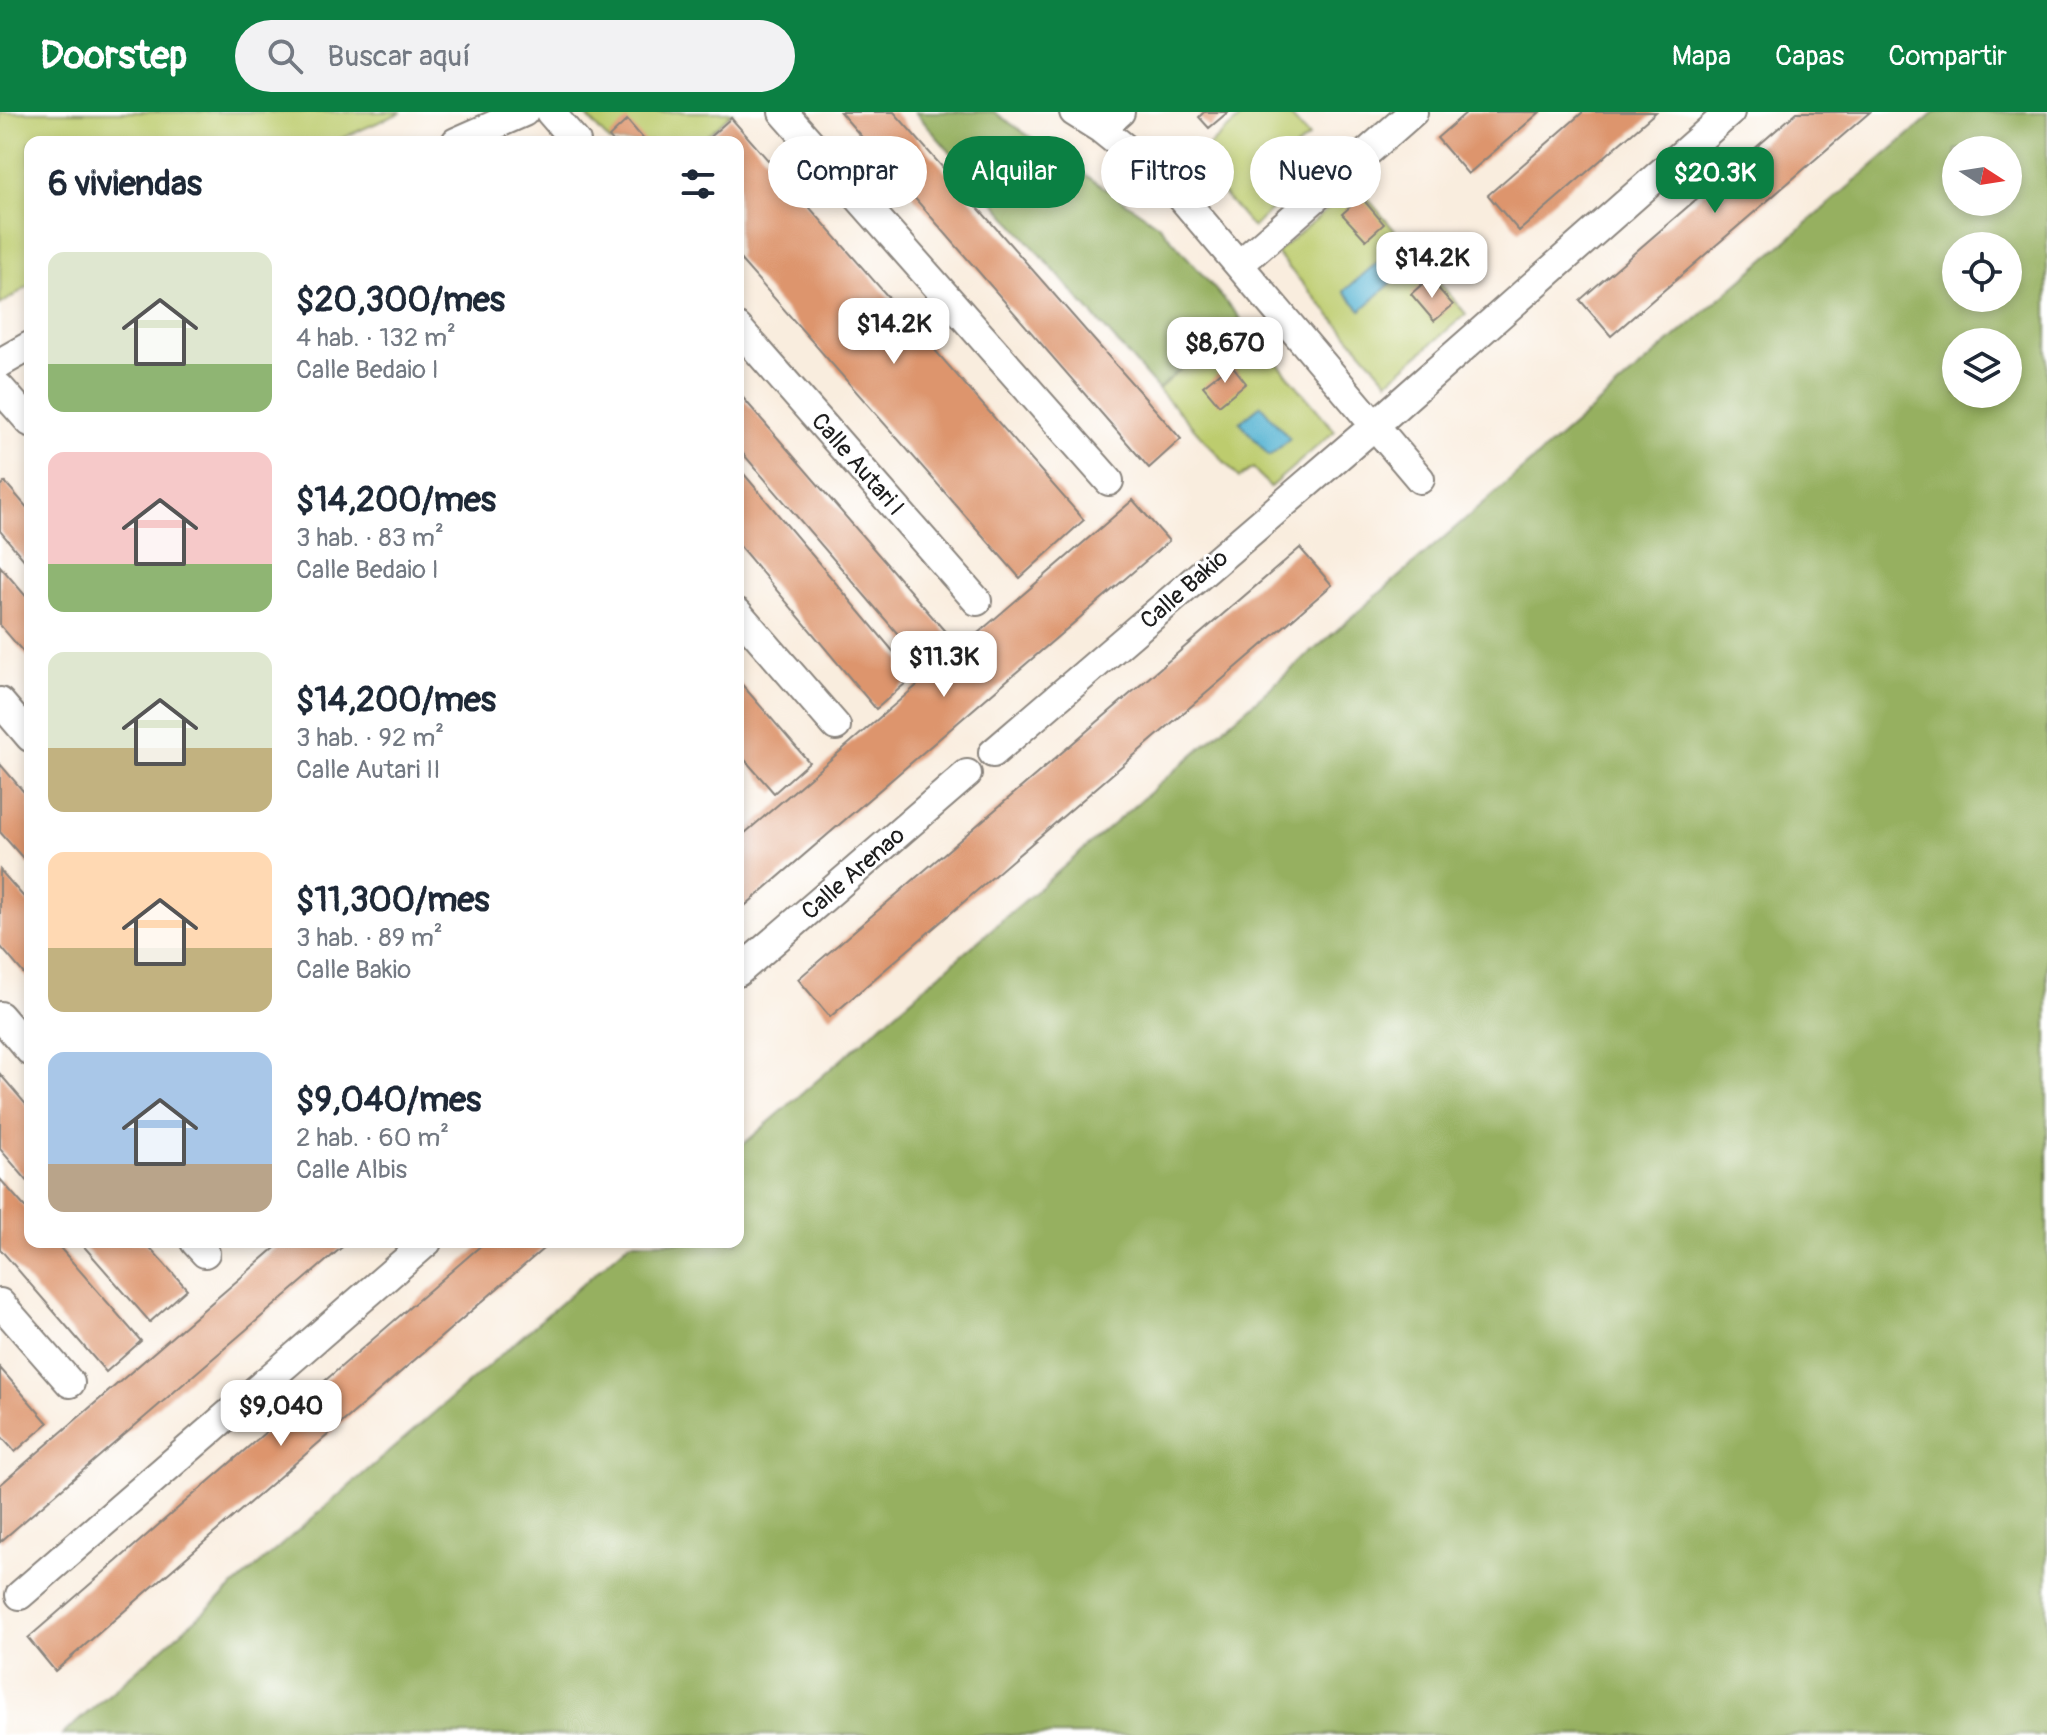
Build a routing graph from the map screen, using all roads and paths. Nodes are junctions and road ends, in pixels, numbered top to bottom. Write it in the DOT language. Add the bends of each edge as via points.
graph roads {
  1 [pos="524,112"];
  2 [pos="550,112"];
  3 [pos="783,112"];
  4 [pos="1074,112"];
  5 [pos="1413,112"];
  6 [pos="1730,112"];
  7 [pos="1110,121"];
  8 [pos="470,136"];
  9 [pos="571,136"];
  10 [pos="1240,264"];
  11 [pos="744,335"];
  12 [pos="24,349"];
  13 [pos="0,363"];
  14 [pos="0,388"];
  15 [pos="24,415"];
  16 [pos="1374,426"];
  17 [pos="1420,479"];
  18 [pos="1109,481"];
  19 [pos="977,601"];
  20 [pos="744,620"];
  21 [pos="0,702"];
  22 [pos="836,726"];
  23 [pos="24,730"];
  24 [pos="993,753"];
  25 [pos="967,774"];
  26 [pos="744,967"];
  27 [pos="0,1016"];
  28 [pos="24,1044"];
  29 [pos="420,1248"];
  30 [pos="0,1303"];
  31 [pos="70,1383"];
  32 [pos="20,1595"];
  1 -- 8 [label="street"];
  2 -- 9 [label="street"];
  3 -- 18 [label="street"];
  4 -- 7 [label="street"];
  5 -- 10 [label="street"];
  6 -- 16 [label="street, Calle Bakio"];
  7 -- 10 [label="street"];
  10 -- 16 [label="street"];
  11 -- 19 [label="street, Calle Autari I"];
  12 -- 13 [label="street"];
  14 -- 15 [label="street"];
  16 -- 17 [label="street"];
  16 -- 24 [label="street, Calle Bakio"];
  20 -- 22 [label="street"];
  21 -- 23 [label="street"];
  25 -- 26 [label="street, Calle Arenao"];
  27 -- 28 [label="street"];
  29 -- 32 [label="street"];
  30 -- 31 [label="street"];
}
